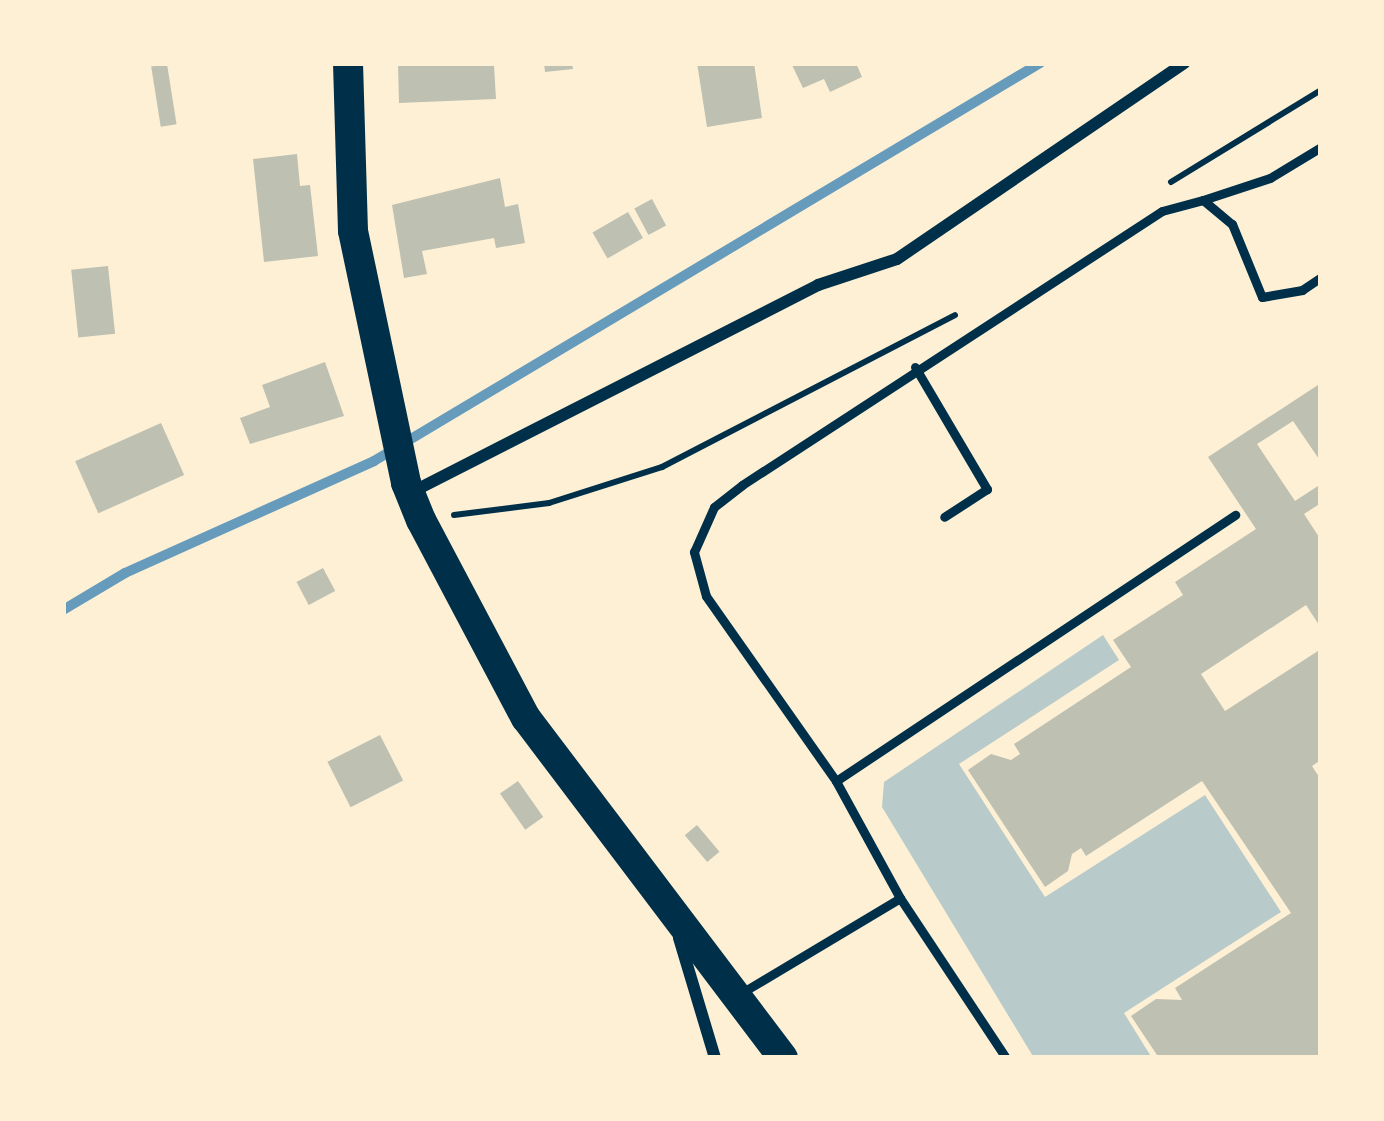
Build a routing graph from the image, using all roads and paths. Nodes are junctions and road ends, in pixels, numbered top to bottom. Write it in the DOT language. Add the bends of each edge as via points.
graph roads {
  1 [pos="348,63"];
  2 [pos="1184,63"];
  3 [pos="1321,90"];
  4 [pos="1321,147"];
  5 [pos="1164,187"];
  6 [pos="1203,200"];
  7 [pos="1321,277"];
  8 [pos="962,311"];
  9 [pos="915,367"];
  10 [pos="412,498"];
  11 [pos="1235,515"];
  12 [pos="944,518"];
  13 [pos="836,781"];
  14 [pos="899,898"];
  15 [pos="676,925"];
  16 [pos="733,998"];
  17 [pos="715,1058"];
  18 [pos="783,1058"];
  19 [pos="1006,1058"];
  1 -- 10 [label="main road" via="353,231"];
  2 -- 10 [label="street" via="897,259 818,285"];
  3 -- 5 [label="path"];
  4 -- 6 [label="lane" via="1270,178"];
  6 -- 7 [label="lane" via="1232,224 1262,297 1302,290"];
  6 -- 9 [label="lane" via="1162,211"];
  8 -- 10 [label="path" via="662,467 549,503"];
  9 -- 12 [label="lane" via="987,489"];
  9 -- 13 [label="lane" via="714,507 694,552 706,596"];
  10 -- 15 [label="main road" via="526,718"];
  11 -- 13 [label="lane"];
  13 -- 14 [label="lane"];
  14 -- 16 [label="lane"];
  14 -- 19 [label="lane"];
  15 -- 16 [label="main road"];
  15 -- 17 [label="street"];
  16 -- 18 [label="main road"];
}
